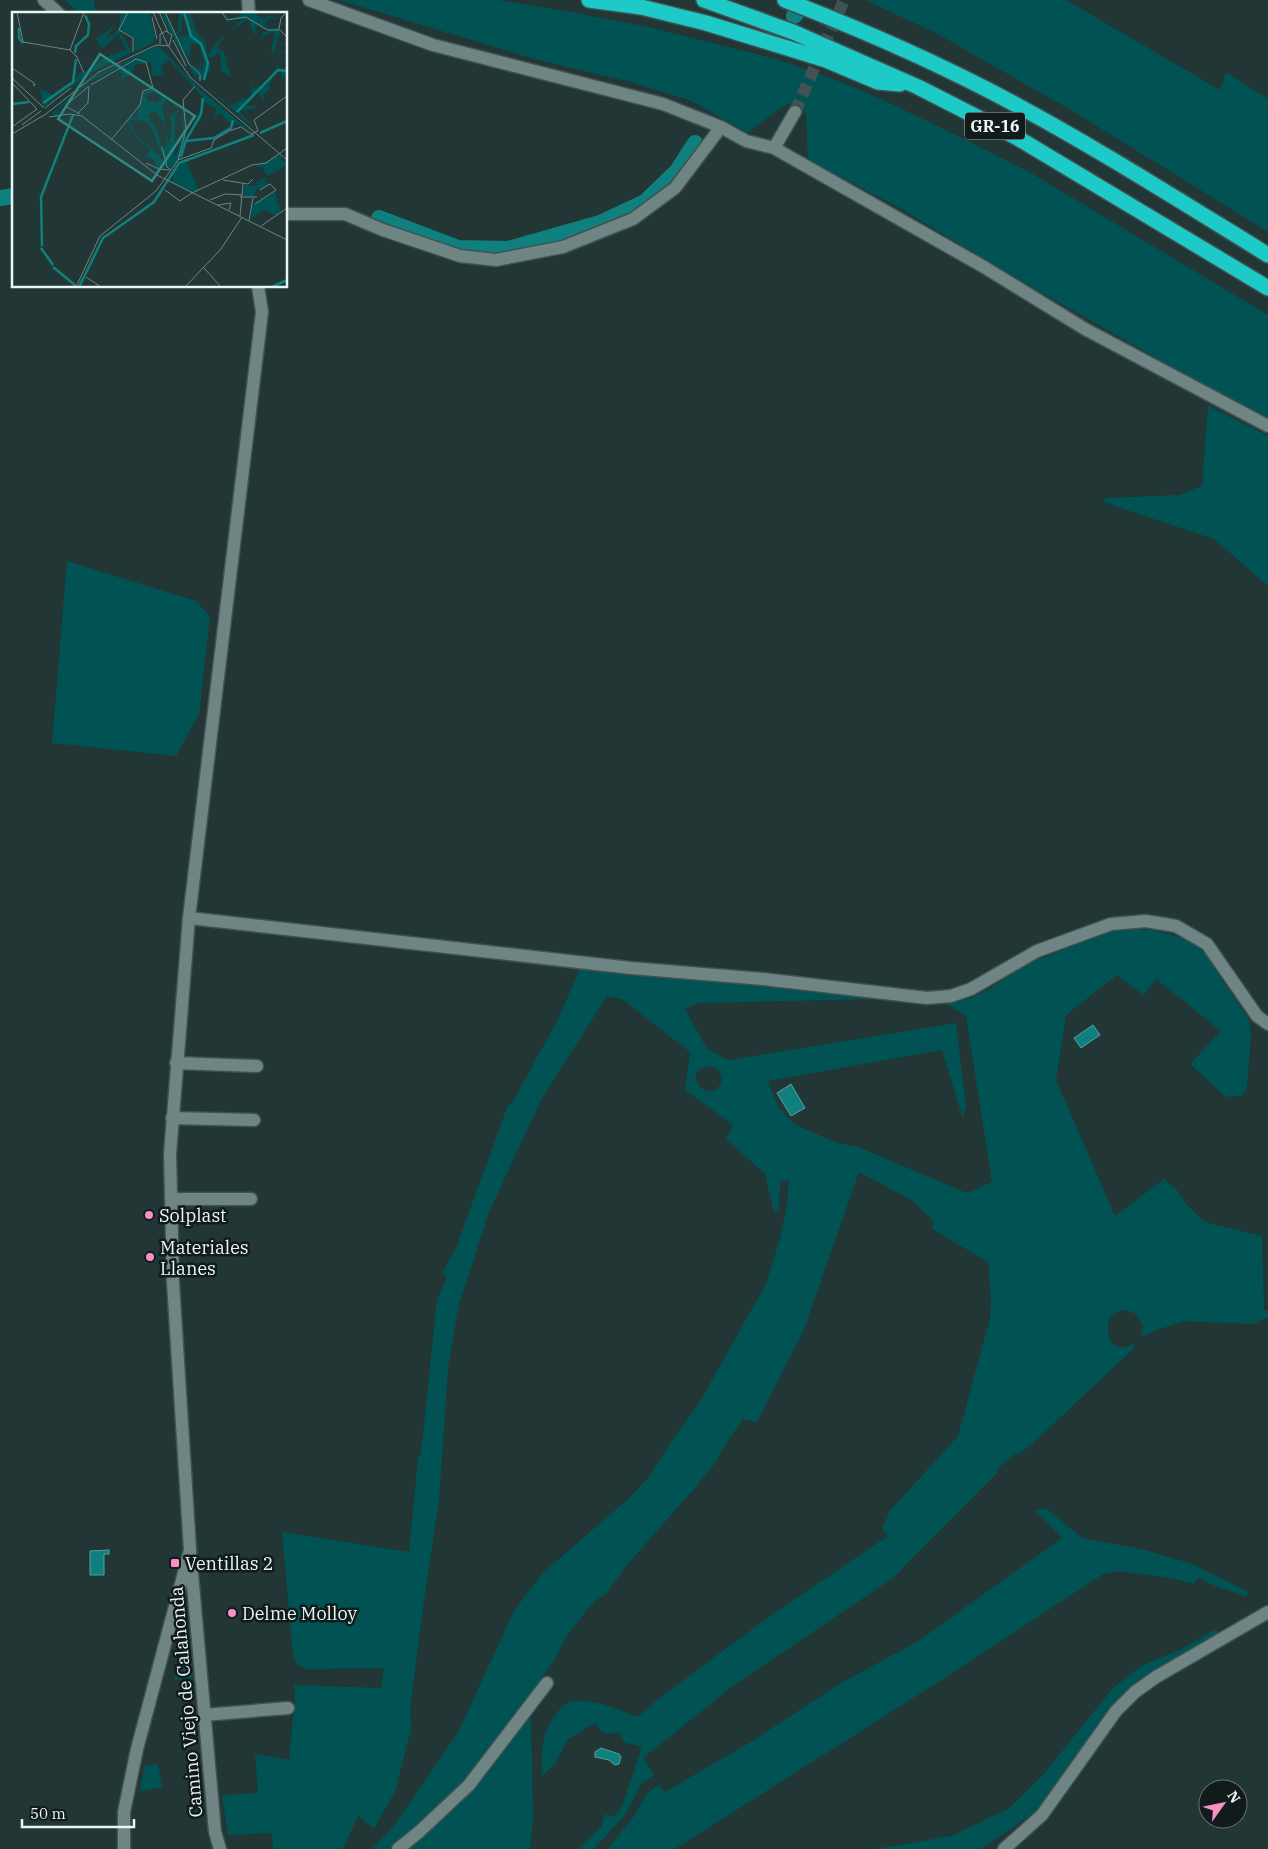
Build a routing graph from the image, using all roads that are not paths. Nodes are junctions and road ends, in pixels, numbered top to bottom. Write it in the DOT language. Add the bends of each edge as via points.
graph roads {
  1 [pos="44,0"];
  2 [pos="309,0"];
  3 [pos="589,0"];
  4 [pos="704,0"];
  5 [pos="786,0"];
  6 [pos="799,4"];
  7 [pos="57,12"];
  8 [pos="918,87"];
  9 [pos="795,112"];
  10 [pos="721,127"];
  11 [pos="774,148"];
  12 [pos="288,214"];
  13 [pos="1268,255"];
  14 [pos="258,288"];
  15 [pos="264,288"];
  16 [pos="1268,288"];
  17 [pos="262,312"];
  18 [pos="1268,426"];
  19 [pos="189,918"];
  20 [pos="1268,1024"];
  21 [pos="176,1062"];
  22 [pos="257,1066"];
  23 [pos="172,1118"];
  24 [pos="254,1120"];
  25 [pos="171,1199"];
  26 [pos="251,1199"];
  27 [pos="190,1550"];
  28 [pos="1268,1612"];
  29 [pos="547,1683"];
  30 [pos="288,1708"];
  31 [pos="204,1715"];
  32 [pos="124,1849"];
  33 [pos="220,1849"];
  34 [pos="398,1849"];
  35 [pos="1004,1849"];
  1 -- 7 [label="street"];
  2 -- 10 [label="street" via="433,45 663,104"];
  3 -- 8 [label="highway" via="706,23 817,57 878,82"];
  4 -- 8 [label="highway, GR-16" via="793,32"];
  5 -- 6 [label="highway, GR-16"];
  6 -- 13 [label="highway, GR-16" via="889,43 1070,134"];
  8 -- 16 [label="highway, GR-16" via="1016,137"];
  9 -- 11 [label="street"];
  10 -- 11 [label="street" via="746,141"];
  10 -- 12 [label="street" via="675,188 633,219 563,247 496,260 460,256 345,214"];
  11 -- 18 [label="street" via="984,267 1085,329"];
  14 -- 17 [label="street"];
  15 -- 17 [label="street"];
  17 -- 19 [label="street, Camino Viejo de Calahonda"];
  19 -- 20 [label="street" via="927,998 951,996 971,989 1037,951 1110,924 1146,921 1176,926 1207,944 1257,1016"];
  19 -- 21 [label="street, Camino Viejo de Calahonda"];
  21 -- 22 [label="street"];
  21 -- 23 [label="street, Camino Viejo de Calahonda"];
  23 -- 24 [label="street"];
  23 -- 25 [label="street, Camino Viejo de Calahonda"];
  25 -- 26 [label="street"];
  25 -- 27 [label="street, Camino Viejo de Calahonda"];
  27 -- 31 [label="street, Camino Viejo de Calahonda"];
  27 -- 32 [label="street" via="137,1749 124,1812"];
  28 -- 35 [label="street" via="1135,1692 1116,1711 1042,1815"];
  29 -- 34 [label="street" via="469,1785"];
  30 -- 31 [label="street"];
  31 -- 33 [label="street, Camino Viejo de Calahonda" via="215,1832"];
}
